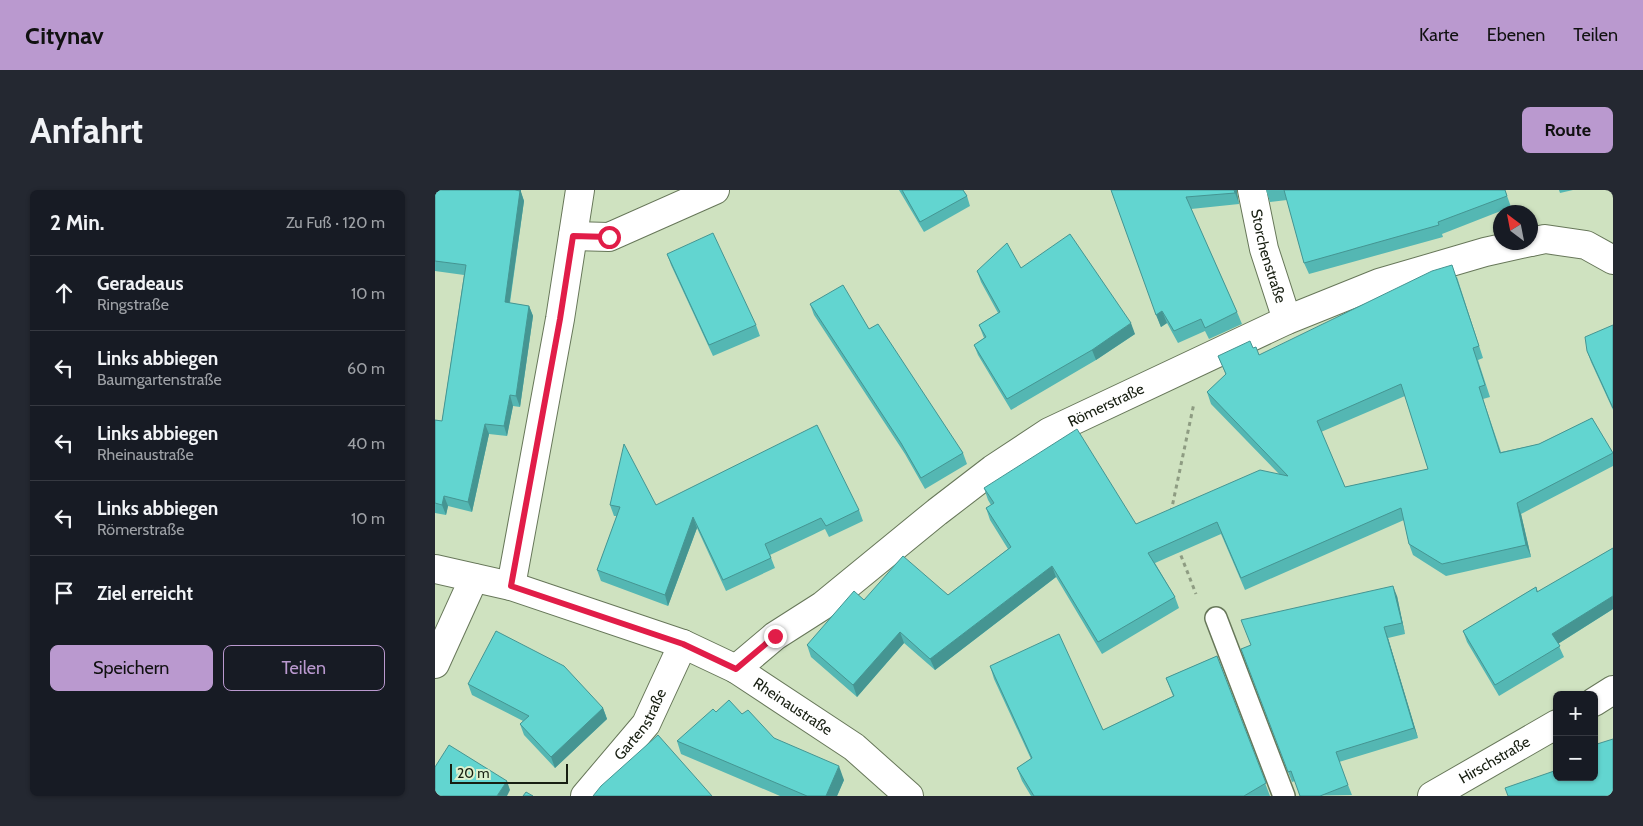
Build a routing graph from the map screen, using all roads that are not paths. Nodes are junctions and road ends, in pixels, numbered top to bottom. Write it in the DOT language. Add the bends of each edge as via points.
graph roads {
  1 [pos="579,190"];
  2 [pos="715,190"];
  3 [pos="1252,190"];
  4 [pos="573,236"];
  5 [pos="1538,241"];
  6 [pos="1494,250"];
  7 [pos="1613,260"];
  8 [pos="1287,320"];
  9 [pos="435,569"];
  10 [pos="474,578"];
  11 [pos="511,586"];
  12 [pos="1216,618"];
  13 [pos="683,644"];
  14 [pos="435,664"];
  15 [pos="736,669"];
  16 [pos="1613,690"];
  17 [pos="1598,699"];
  18 [pos="1553,726"];
  19 [pos="585,796"];
  20 [pos="909,796"];
  21 [pos="1284,796"];
  22 [pos="1432,796"];
  1 -- 4 [label="street"];
  2 -- 4 [label="street" via="609,237"];
  3 -- 8 [label="street, Storchenstraße" via="1264,249"];
  4 -- 11 [label="street"];
  5 -- 7 [label="street, Römerstraße" via="1586,245"];
  6 -- 8 [label="street, Römerstraße" via="1379,283"];
  8 -- 15 [label="street, Römerstraße" via="1049,432 993,469 822,606 775,636"];
  9 -- 10 [label="street, Rheinaustraße"];
  10 -- 11 [label="street, Rheinaustraße"];
  10 -- 14 [label="street"];
  11 -- 13 [label="street, Rheinaustraße"];
  12 -- 21 [label="lane"];
  13 -- 15 [label="street, Rheinaustraße"];
  13 -- 19 [label="street, Gartenstraße" via="646,724"];
  15 -- 20 [label="street, Rheinaustraße" via="854,747"];
  16 -- 17 [label="street"];
  18 -- 22 [label="street, Hirschstraße"];
}
